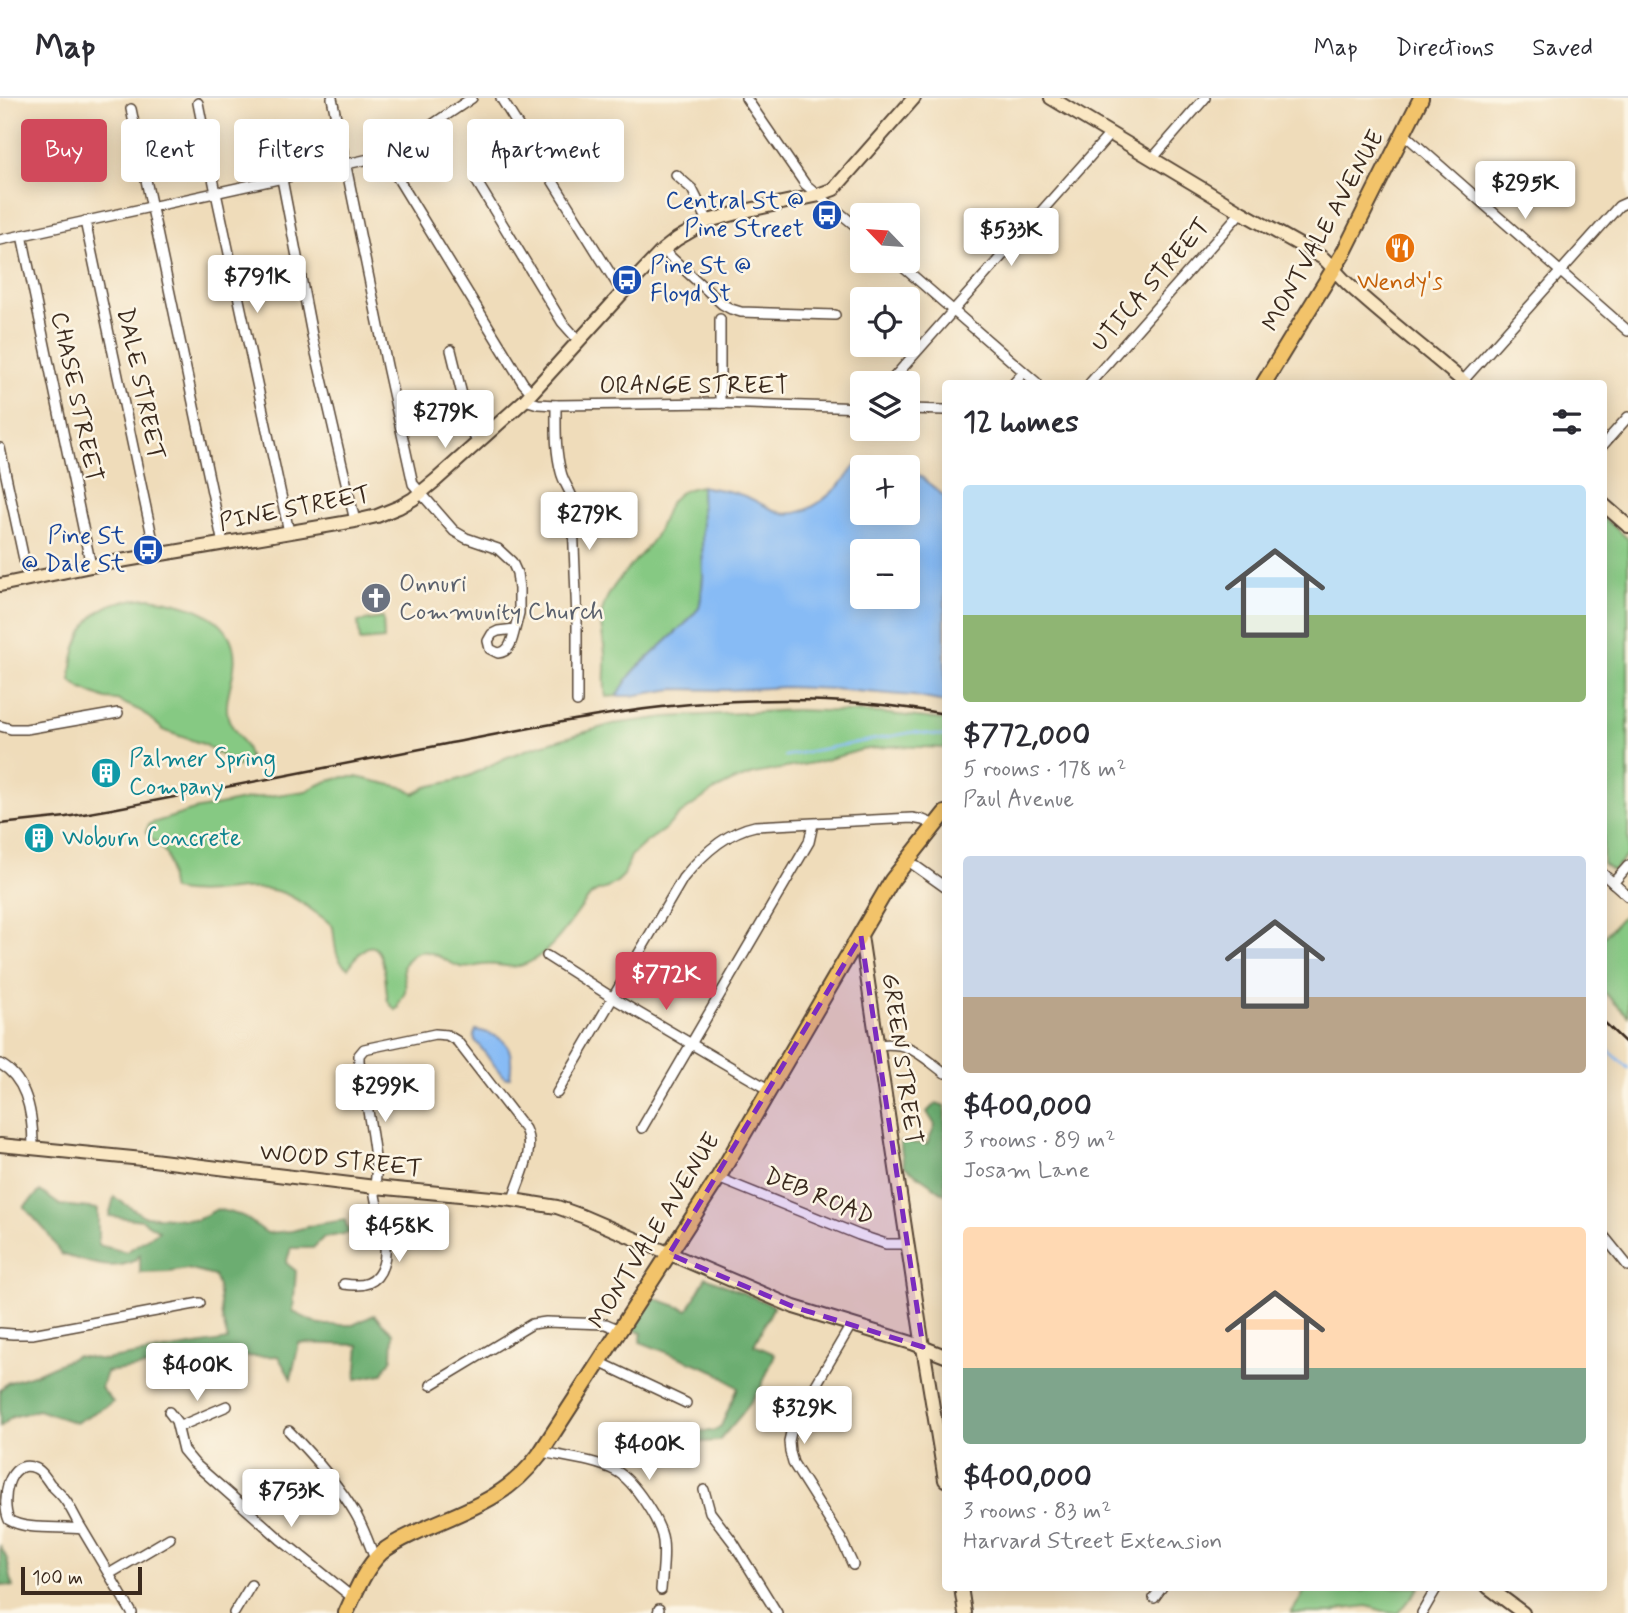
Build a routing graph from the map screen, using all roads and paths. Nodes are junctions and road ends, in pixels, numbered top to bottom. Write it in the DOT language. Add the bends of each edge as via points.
graph roads {
  1 [pos="332,98"];
  2 [pos="472,98"];
  3 [pos="501,98"];
  4 [pos="746,98"];
  5 [pos="914,98"];
  6 [pos="1051,98"];
  7 [pos="1205,98"];
  8 [pos="1421,98"];
  9 [pos="198,103"];
  10 [pos="131,110"];
  11 [pos="336,119"];
  12 [pos="441,119"];
  13 [pos="1403,133"];
  14 [pos="1110,134"];
  15 [pos="1152,159"];
  16 [pos="676,175"];
  17 [pos="268,182"];
  18 [pos="283,182"];
  19 [pos="349,182"];
  20 [pos="399,182"];
  21 [pos="478,182"];
  22 [pos="216,193"];
  23 [pos="818,195"];
  24 [pos="1628,202"];
  25 [pos="151,207"];
  26 [pos="1241,212"];
  27 [pos="85,221"];
  28 [pos="708,221"];
  29 [pos="850,221"];
  30 [pos="22,235"];
  31 [pos="0,240"];
  32 [pos="663,250"];
  33 [pos="1334,267"];
  34 [pos="1560,271"];
  35 [pos="910,273"];
  36 [pos="624,291"];
  37 [pos="954,311"];
  38 [pos="835,315"];
  39 [pos="720,319"];
  40 [pos="1628,331"];
  41 [pos="579,341"];
  42 [pos="450,350"];
  43 [pos="901,371"];
  44 [pos="1024,372"];
  45 [pos="1017,380"];
  46 [pos="1033,380"];
  47 [pos="1093,380"];
  48 [pos="1266,380"];
  49 [pos="1461,380"];
  50 [pos="1465,380"];
  51 [pos="529,397"];
  52 [pos="720,403"];
  53 [pos="556,405"];
  54 [pos="850,408"];
  55 [pos="920,409"];
  56 [pos="942,410"];
  57 [pos="1628,417"];
  58 [pos="1607,441"];
  59 [pos="478,442"];
  60 [pos="0,448"];
  61 [pos="420,493"];
  62 [pos="1607,508"];
  63 [pos="355,522"];
  64 [pos="1628,526"];
  65 [pos="289,532"];
  66 [pos="223,544"];
  67 [pos="156,555"];
  68 [pos="91,566"];
  69 [pos="28,578"];
  70 [pos="0,584"];
  71 [pos="515,629"];
  72 [pos="577,702"];
  73 [pos="118,713"];
  74 [pos="0,726"];
  75 [pos="942,817"];
  76 [pos="813,824"];
  77 [pos="935,825"];
  78 [pos="907,860"];
  79 [pos="1628,866"];
  80 [pos="1607,878"];
  81 [pos="1613,883"];
  82 [pos="942,885"];
  83 [pos="1628,896"];
  84 [pos="861,936"];
  85 [pos="547,956"];
  86 [pos="613,998"];
  87 [pos="691,1044"];
  88 [pos="878,1045"];
  89 [pos="0,1064"];
  90 [pos="942,1071"];
  91 [pos="770,1090"];
  92 [pos="557,1093"];
  93 [pos="642,1128"];
  94 [pos="0,1144"];
  95 [pos="33,1147"];
  96 [pos="718,1178"];
  97 [pos="375,1187"];
  98 [pos="513,1200"];
  99 [pos="1607,1240"];
  100 [pos="908,1244"];
  101 [pos="669,1254"];
  102 [pos="1628,1266"];
  103 [pos="344,1284"];
  104 [pos="200,1303"];
  105 [pos="851,1325"];
  106 [pos="620,1330"];
  107 [pos="0,1333"];
  108 [pos="923,1347"];
  109 [pos="942,1355"];
  110 [pos="599,1362"];
  111 [pos="431,1385"];
  112 [pos="686,1404"];
  113 [pos="227,1406"];
  114 [pos="169,1412"];
  115 [pos="178,1427"];
  116 [pos="289,1432"];
  117 [pos="542,1452"];
  118 [pos="942,1462"];
  119 [pos="704,1490"];
  120 [pos="82,1529"];
  121 [pos="170,1538"];
  122 [pos="375,1559"];
  123 [pos="853,1565"];
  124 [pos="108,1574"];
  125 [pos="251,1585"];
  126 [pos="661,1590"];
  127 [pos="962,1591"];
  128 [pos="1158,1591"];
  129 [pos="1435,1591"];
  130 [pos="1493,1591"];
  131 [pos="353,1598"];
  132 [pos="1154,1598"];
  133 [pos="968,1611"];
  134 [pos="132,1613"];
  135 [pos="234,1613"];
  136 [pos="346,1613"];
  137 [pos="777,1613"];
  138 [pos="1422,1613"];
  139 [pos="1523,1613"];
  1 -- 11 [label="street"];
  2 -- 12 [label="street"];
  3 -- 36 [label="street"];
  4 -- 23 [label="street" via="803,181"];
  5 -- 23 [label="street" via="838,186"];
  6 -- 14 [label="street"];
  7 -- 15 [label="street"];
  8 -- 13 [label="main road, MONTVALE AVENUE"];
  9 -- 22 [label="street"];
  10 -- 25 [label="street"];
  13 -- 33 [label="main road, MONTVALE AVENUE"];
  13 -- 34 [label="street"];
  14 -- 15 [label="street"];
  14 -- 37 [label="street"];
  15 -- 26 [label="street"];
  16 -- 28 [label="street" via="692,190"];
  17 -- 22 [label="street"];
  18 -- 63 [label="street"];
  19 -- 61 [label="street" via="413,483"];
  20 -- 51 [label="street"];
  21 -- 41 [label="street" via="564,325"];
  22 -- 25 [label="street"];
  22 -- 65 [label="street"];
  23 -- 28 [label="street, PINE STREET"];
  23 -- 29 [label="street"];
  24 -- 34 [label="street" via="1619,206"];
  25 -- 27 [label="street"];
  25 -- 66 [label="street"];
  26 -- 33 [label="street"];
  26 -- 47 [label="street, UTICA STREET"];
  27 -- 30 [label="street"];
  27 -- 67 [label="street, DALE STREET"];
  28 -- 32 [label="street, PINE STREET"];
  30 -- 31 [label="street"];
  30 -- 68 [label="street, CHASE STREET"];
  32 -- 36 [label="street, PINE STREET"];
  32 -- 38 [label="street" via="731,309"];
  33 -- 48 [label="main road, MONTVALE AVENUE"];
  33 -- 49 [label="street" via="1346,283"];
  34 -- 40 [label="street"];
  34 -- 50 [label="street"];
  35 -- 37 [label="street"];
  36 -- 41 [label="street, PINE STREET"];
  37 -- 43 [label="street"];
  37 -- 44 [label="street"];
  39 -- 52 [label="street"];
  41 -- 51 [label="street, PINE STREET"];
  42 -- 59 [label="street" via="471,432"];
  44 -- 45 [label="street"];
  44 -- 46 [label="street"];
  51 -- 53 [label="street, ORANGE STREET" via="538,404"];
  51 -- 59 [label="street, PINE STREET"];
  52 -- 53 [label="street, ORANGE STREET"];
  52 -- 54 [label="street, ORANGE STREET"];
  53 -- 72 [label="street" via="558,460 572,498"];
  55 -- 56 [label="street"];
  57 -- 58 [label="street"];
  59 -- 61 [label="street, PINE STREET"];
  60 -- 69 [label="street"];
  61 -- 63 [label="street, PINE STREET" via="391,511"];
  61 -- 71 [label="street" via="454,531 499,549 512,562 519,600"];
  62 -- 64 [label="street"];
  63 -- 65 [label="street, PINE STREET"];
  65 -- 66 [label="street, PINE STREET"];
  66 -- 67 [label="street, PINE STREET"];
  67 -- 68 [label="street, PINE STREET"];
  68 -- 69 [label="street, PINE STREET"];
  69 -- 70 [label="street, PINE STREET"];
  73 -- 74 [label="street" via="26,730"];
  75 -- 77 [label="main road, MONTVALE AVENUE"];
  76 -- 77 [label="street" via="912,818"];
  76 -- 86 [label="street" via="752,827 721,842 683,878"];
  76 -- 87 [label="street" via="810,841"];
  77 -- 78 [label="main road, MONTVALE AVENUE"];
  78 -- 82 [label="street"];
  78 -- 84 [label="main road, MONTVALE AVENUE"];
  79 -- 81 [label="street"];
  80 -- 81 [label="street"];
  81 -- 83 [label="street"];
  84 -- 88 [label="street, GREEN STREET"];
  84 -- 91 [label="main road, MONTVALE AVENUE"];
  85 -- 86 [label="street"];
  86 -- 87 [label="street"];
  86 -- 92 [label="street"];
  87 -- 91 [label="street"];
  87 -- 93 [label="street"];
  88 -- 90 [label="street" via="906,1046"];
  88 -- 100 [label="street, GREEN STREET"];
  89 -- 95 [label="street" via="23,1087"];
  91 -- 96 [label="main road, MONTVALE AVENUE"];
  94 -- 95 [label="street, WOOD STREET"];
  95 -- 97 [label="street, WOOD STREET"];
  96 -- 100 [label="street, DEB ROAD" via="859,1235 887,1244"];
  96 -- 101 [label="main road, MONTVALE AVENUE"];
  97 -- 98 [label="street, WOOD STREET"];
  97 -- 98 [label="street" via="361,1052 435,1034 457,1041 525,1129 529,1151"];
  97 -- 103 [label="street" via="383,1265 368,1283"];
  98 -- 101 [label="street, WOOD STREET" via="573,1213"];
  99 -- 102 [label="street"];
  100 -- 108 [label="street, GREEN STREET"];
  101 -- 105 [label="street, WOOD STREET" via="794,1307"];
  101 -- 106 [label="main road, MONTVALE AVENUE"];
  104 -- 107 [label="street" via="43,1332"];
  105 -- 108 [label="street, WOOD STREET"];
  105 -- 123 [label="street" via="793,1424 789,1446 796,1468"];
  106 -- 110 [label="main road, MONTVALE AVENUE"];
  106 -- 111 [label="street" via="606,1324 532,1324"];
  108 -- 109 [label="street, WOOD STREET"];
  108 -- 118 [label="street, GREEN STREET"];
  110 -- 112 [label="street"];
  110 -- 117 [label="main road, MONTVALE AVENUE"];
  113 -- 115 [label="street"];
  114 -- 115 [label="street"];
  115 -- 131 [label="street" via="181,1446 194,1463"];
  116 -- 122 [label="street" via="352,1508"];
  117 -- 122 [label="main road, MONTVALE AVENUE" via="505,1490 409,1536"];
  117 -- 126 [label="street" via="605,1466 629,1481 662,1537"];
  119 -- 137 [label="street" via="711,1513"];
  120 -- 120 [label="street" via="10,1521 6,1499 14,1472 24,1466 39,1470"];
  120 -- 124 [label="street"];
  121 -- 124 [label="street"];
  122 -- 131 [label="main road, MONTVALE AVENUE"];
  124 -- 134 [label="street"];
  125 -- 135 [label="street"];
  127 -- 133 [label="street"];
  128 -- 132 [label="street"];
  129 -- 138 [label="street"];
  130 -- 139 [label="street"];
  131 -- 136 [label="main road, MONTVALE AVENUE"];
}
